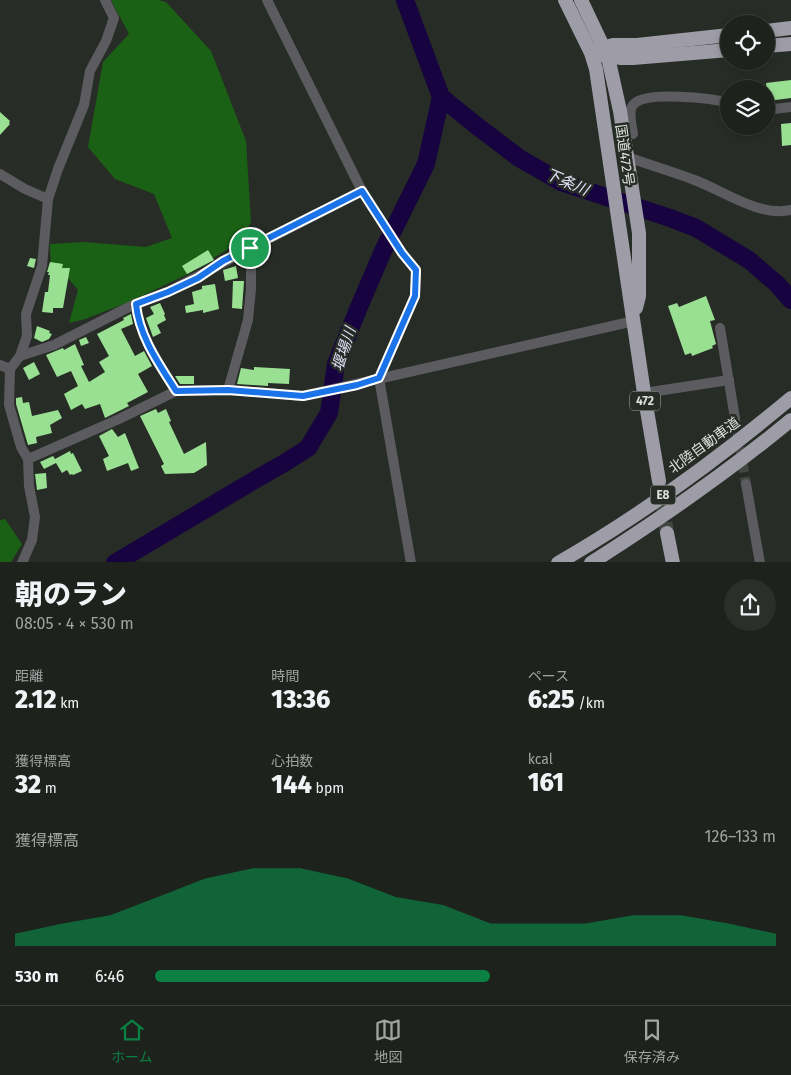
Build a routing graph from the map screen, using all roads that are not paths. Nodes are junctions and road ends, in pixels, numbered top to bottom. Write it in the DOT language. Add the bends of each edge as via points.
graph roads {
  1 [pos="105,0"];
  2 [pos="267,0"];
  3 [pos="565,0"];
  4 [pos="581,0"];
  5 [pos="791,28"];
  6 [pos="775,30"];
  7 [pos="720,36"];
  8 [pos="791,44"];
  9 [pos="775,45"];
  10 [pos="720,51"];
  11 [pos="607,52"];
  12 [pos="591,53"];
  13 [pos="720,102"];
  14 [pos="791,107"];
  15 [pos="775,109"];
  16 [pos="624,135"];
  17 [pos="627,158"];
  18 [pos="0,174"];
  19 [pos="362,191"];
  20 [pos="48,199"];
  21 [pos="791,210"];
  22 [pos="250,248"];
  23 [pos="136,304"];
  24 [pos="634,321"];
  25 [pos="720,328"];
  26 [pos="20,356"];
  27 [pos="0,365"];
  28 [pos="10,369"];
  29 [pos="379,378"];
  30 [pos="728,380"];
  31 [pos="228,390"];
  32 [pos="176,391"];
  33 [pos="644,393"];
  34 [pos="791,398"];
  35 [pos="735,418"];
  36 [pos="791,420"];
  37 [pos="791,426"];
  38 [pos="769,441"];
  39 [pos="28,459"];
  40 [pos="659,481"];
  41 [pos="746,484"];
  42 [pos="666,533"];
  43 [pos="22,562"];
  44 [pos="411,562"];
  45 [pos="558,562"];
  46 [pos="591,562"];
  47 [pos="673,562"];
  48 [pos="760,562"];
  1 -- 20 [label="street" via="114,18 90,71 84,106"];
  2 -- 19 [label="street"];
  3 -- 12 [label="highway, 国道472号 / 472"];
  4 -- 11 [label="highway, 国道472号 / 472"];
  5 -- 6 [label="highway"];
  7 -- 11 [label="highway"];
  8 -- 9 [label="highway"];
  10 -- 11 [label="highway" via="633,58"];
  11 -- 12 [label="highway"];
  11 -- 16 [label="highway, 国道472号 / 472"];
  12 -- 24 [label="highway, 国道472号 / 472"];
  13 -- 16 [label="street" via="685,96 634,102 630,109 633,134"];
  14 -- 15 [label="street"];
  16 -- 17 [label="highway, 国道472号 / 472"];
  17 -- 21 [label="street" via="696,180 763,209"];
  17 -- 24 [label="highway, 国道472号 / 472" via="639,233 638,296"];
  18 -- 20 [label="street" via="25,190"];
  19 -- 22 [label="street"];
  19 -- 29 [label="street" via="416,270 415,296"];
  20 -- 26 [label="street" via="42,266 26,314 27,336"];
  22 -- 23 [label="street" via="176,289"];
  22 -- 31 [label="street" via="248,320"];
  23 -- 26 [label="street" via="54,345"];
  23 -- 32 [label="street" via="150,350"];
  24 -- 29 [label="street"];
  24 -- 33 [label="highway, 国道472号 / 472"];
  25 -- 30 [label="street"];
  26 -- 28 [label="street"];
  27 -- 28 [label="street"];
  28 -- 39 [label="street" via="9,405 21,447"];
  29 -- 31 [label="street" via="303,396"];
  29 -- 44 [label="street"];
  30 -- 33 [label="street"];
  30 -- 35 [label="street"];
  31 -- 32 [label="street"];
  32 -- 39 [label="street"];
  33 -- 40 [label="highway, 国道472号 / 472"];
  34 -- 45 [label="highway, 北陸自動車道 / E8" via="719,456"];
  36 -- 38 [label="highway, E8"];
  37 -- 38 [label="highway"];
  38 -- 46 [label="highway, E8" via="675,508"];
  39 -- 43 [label="street" via="35,517 32,540"];
  41 -- 48 [label="street"];
  42 -- 47 [label="highway"];
}
